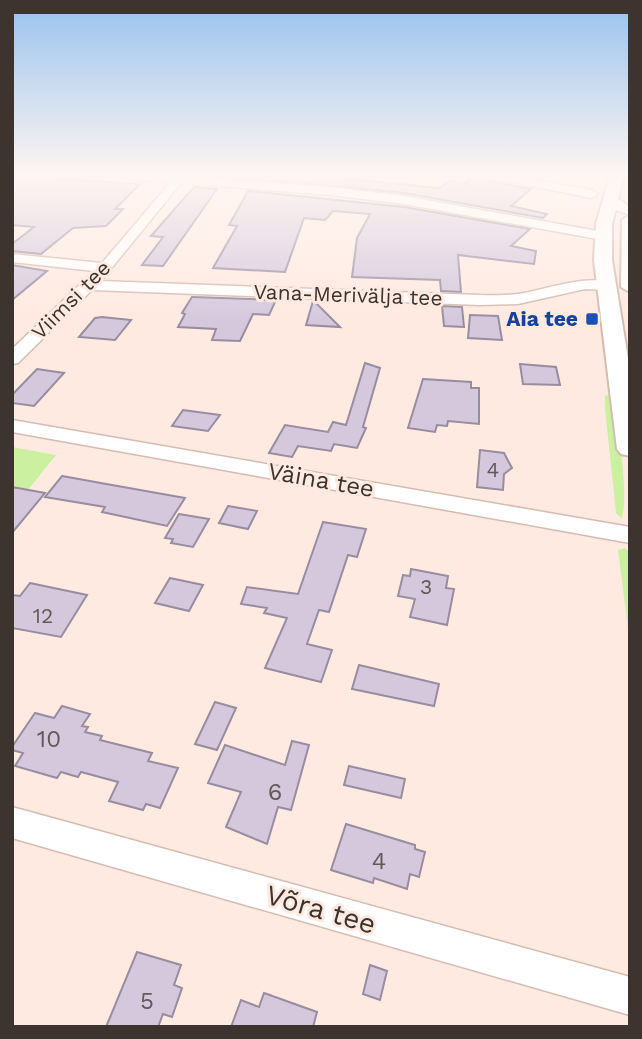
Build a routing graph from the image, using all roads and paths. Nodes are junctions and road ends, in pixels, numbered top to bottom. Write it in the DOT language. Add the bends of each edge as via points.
graph roads {
  1 [pos="142,223"];
  2 [pos="534,223"];
  3 [pos="605,223"];
  4 [pos="630,223"];
  5 [pos="603,236"];
  6 [pos="629,256"];
  7 [pos="12,258"];
  8 [pos="106,268"];
  9 [pos="89,285"];
  10 [pos="605,286"];
  11 [pos="630,287"];
  12 [pos="12,359"];
  13 [pos="12,426"];
  14 [pos="630,449"];
  15 [pos="630,535"];
  16 [pos="12,822"];
  17 [pos="630,996"];
  1 -- 8 [label="street, Viimsi tee"];
  2 -- 5 [label="street"];
  3 -- 5 [label="main road"];
  4 -- 6 [label="main road"];
  5 -- 10 [label="main road"];
  6 -- 11 [label="main road"];
  7 -- 8 [label="street"];
  8 -- 9 [label="street, Viimsi tee"];
  9 -- 10 [label="street, Vana-Merivälja tee" via="479,300"];
  9 -- 12 [label="street, Viimsi tee"];
  10 -- 14 [label="main road"];
  13 -- 15 [label="street, Väina tee"];
  16 -- 17 [label="street, Võra tee"];
}
